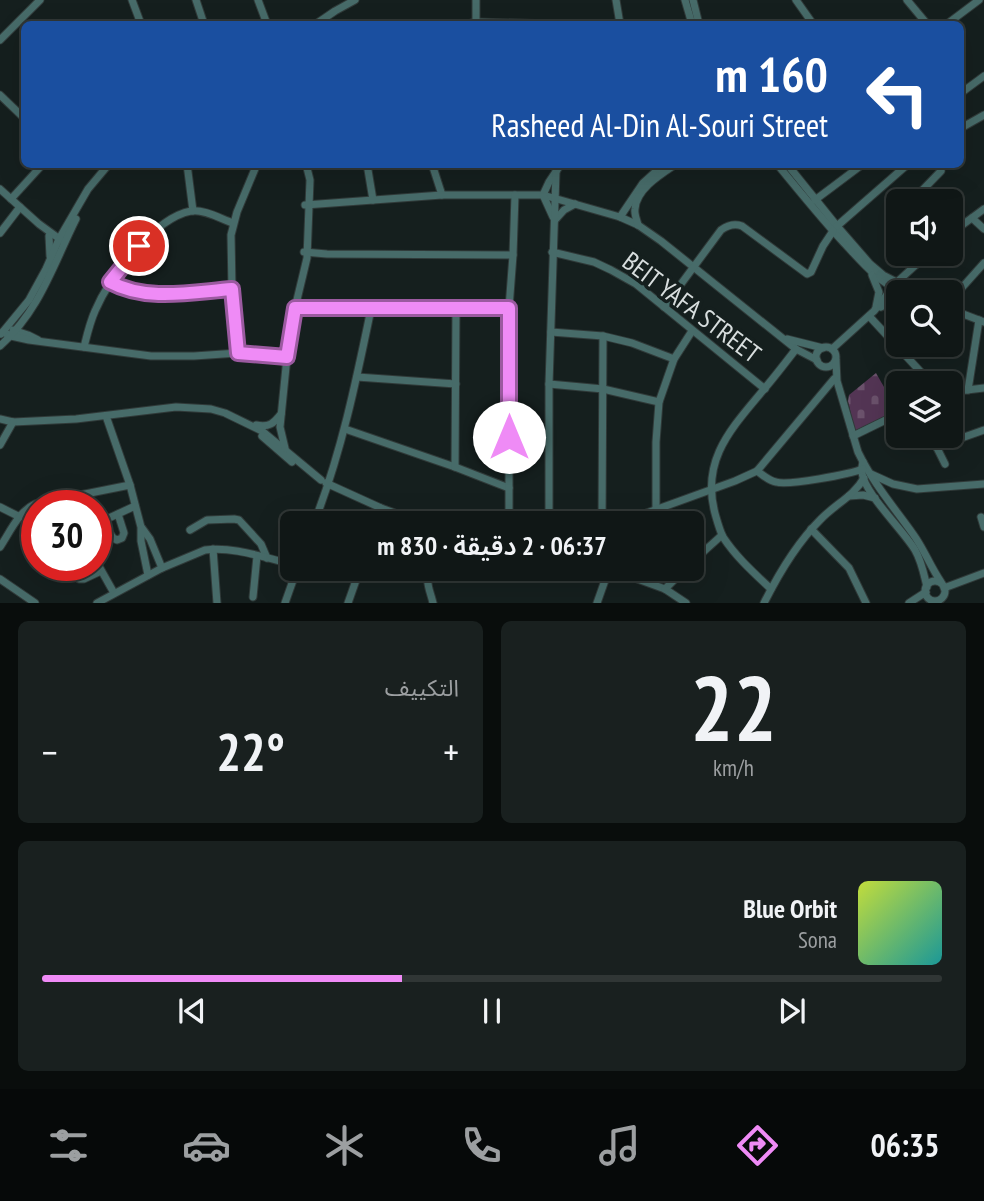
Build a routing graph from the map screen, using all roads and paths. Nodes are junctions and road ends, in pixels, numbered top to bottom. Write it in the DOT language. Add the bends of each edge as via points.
graph roads {
  1 [pos="40,0"];
  2 [pos="132,0"];
  3 [pos="196,0"];
  4 [pos="258,0"];
  5 [pos="355,0"];
  6 [pos="476,0"];
  7 [pos="616,0"];
  8 [pos="685,0"];
  9 [pos="693,0"];
  10 [pos="796,0"];
  11 [pos="907,0"];
  12 [pos="979,0"];
  13 [pos="140,21"];
  14 [pos="203,21"];
  15 [pos="266,21"];
  16 [pos="320,21"];
  17 [pos="473,21"];
  18 [pos="620,21"];
  19 [pos="691,21"];
  20 [pos="698,21"];
  21 [pos="811,21"];
  22 [pos="924,21"];
  23 [pos="951,21"];
  24 [pos="0,40"];
  25 [pos="984,76"];
  26 [pos="964,91"];
  27 [pos="0,95"];
  28 [pos="21,115"];
  29 [pos="984,115"];
  30 [pos="964,126"];
  31 [pos="39,168"];
  32 [pos="106,168"];
  33 [pos="188,168"];
  34 [pos="255,168"];
  35 [pos="306,168"];
  36 [pos="368,168"];
  37 [pos="433,168"];
  38 [pos="558,168"];
  39 [pos="660,168"];
  40 [pos="670,168"];
  41 [pos="781,168"];
  42 [pos="791,168"];
  43 [pos="858,168"];
  44 [pos="904,168"];
  45 [pos="941,171"];
  46 [pos="95,181"];
  47 [pos="0,189"];
  48 [pos="924,189"];
  49 [pos="442,195"];
  50 [pos="515,195"];
  51 [pos="543,195"];
  52 [pos="556,198"];
  53 [pos="10,199"];
  54 [pos="373,200"];
  55 [pos="815,200"];
  56 [pos="308,203"];
  57 [pos="575,204"];
  58 [pos="20,207"];
  59 [pos="984,209"];
  60 [pos="193,211"];
  61 [pos="620,218"];
  62 [pos="972,218"];
  63 [pos="555,220"];
  64 [pos="233,223"];
  65 [pos="638,225"];
  66 [pos="963,225"];
  67 [pos="835,229"];
  68 [pos="984,229"];
  69 [pos="64,231"];
  70 [pos="0,233"];
  71 [pos="50,234"];
  72 [pos="61,243"];
  73 [pos="552,252"];
  74 [pos="304,255"];
  75 [pos="513,255"];
  76 [pos="50,262"];
  77 [pos="984,263"];
  78 [pos="915,266"];
  79 [pos="693,268"];
  80 [pos="870,272"];
  81 [pos="888,280"];
  82 [pos="903,280"];
  83 [pos="886,281"];
  84 [pos="110,282"];
  85 [pos="963,286"];
  86 [pos="232,289"];
  87 [pos="886,299"];
  88 [pos="886,304"];
  89 [pos="664,307"];
  90 [pos="295,308"];
  91 [pos="456,308"];
  92 [pos="509,308"];
  93 [pos="371,309"];
  94 [pos="29,314"];
  95 [pos="872,314"];
  96 [pos="963,314"];
  97 [pos="981,321"];
  98 [pos="692,331"];
  99 [pos="551,332"];
  100 [pos="7,333"];
  101 [pos="776,333"];
  102 [pos="603,336"];
  103 [pos="36,338"];
  104 [pos="0,346"];
  105 [pos="83,347"];
  106 [pos="796,349"];
  107 [pos="828,349"];
  108 [pos="238,353"];
  109 [pos="287,357"];
  110 [pos="674,359"];
  111 [pos="836,360"];
  112 [pos="819,363"];
  113 [pos="921,371"];
  114 [pos="357,377"];
  115 [pos="836,380"];
  116 [pos="456,384"];
  117 [pos="549,384"];
  118 [pos="984,388"];
  119 [pos="603,389"];
  120 [pos="765,389"];
  121 [pos="968,390"];
  122 [pos="963,391"];
  123 [pos="659,402"];
  124 [pos="281,414"];
  125 [pos="106,416"];
  126 [pos="0,419"];
  127 [pos="886,420"];
  128 [pos="13,422"];
  129 [pos="242,422"];
  130 [pos="345,429"];
  131 [pos="984,430"];
  132 [pos="853,436"];
  133 [pos="963,437"];
  134 [pos="274,439"];
  135 [pos="0,445"];
  136 [pos="937,448"];
  137 [pos="281,449"];
  138 [pos="945,464"];
  139 [pos="455,467"];
  140 [pos="865,470"];
  141 [pos="757,471"];
  142 [pos="330,484"];
  143 [pos="984,484"];
  144 [pos="130,485"];
  145 [pos="509,488"];
  146 [pos="711,490"];
  147 [pos="848,496"];
  148 [pos="875,498"];
  149 [pos="135,506"];
  150 [pos="0,507"];
  151 [pos="381,508"];
  152 [pos="656,509"];
  153 [pos="319,511"];
  154 [pos="380,511"];
  155 [pos="389,511"];
  156 [pos="509,511"];
  157 [pos="549,511"];
  158 [pos="602,511"];
  159 [pos="651,511"];
  160 [pos="118,514"];
  161 [pos="20,517"];
  162 [pos="112,517"];
  163 [pos="981,517"];
  164 [pos="141,527"];
  165 [pos="984,527"];
  166 [pos="811,529"];
  167 [pos="190,530"];
  168 [pos="722,535"];
  169 [pos="112,537"];
  170 [pos="0,547"];
  171 [pos="213,549"];
  172 [pos="704,551"];
  173 [pos="257,556"];
  174 [pos="267,558"];
  175 [pos="280,561"];
  176 [pos="162,568"];
  177 [pos="984,573"];
  178 [pos="148,575"];
  179 [pos="0,579"];
  180 [pos="105,581"];
  181 [pos="293,581"];
  182 [pos="356,581"];
  183 [pos="428,581"];
  184 [pos="605,581"];
  185 [pos="644,581"];
  186 [pos="674,581"];
  187 [pos="666,589"];
  188 [pos="771,589"];
  189 [pos="926,590"];
  190 [pos="943,592"];
  191 [pos="253,597"];
  192 [pos="111,598"];
  193 [pos="932,601"];
  194 [pos="35,603"];
  195 [pos="97,603"];
  196 [pos="217,603"];
  197 [pos="285,603"];
  198 [pos="348,603"];
  199 [pos="433,603"];
  200 [pos="597,603"];
  201 [pos="686,603"];
  202 [pos="764,603"];
  203 [pos="866,603"];
  204 [pos="909,603"];
  205 [pos="918,603"];
  1 -- 24 [label="street"];
  2 -- 13 [label="street"];
  3 -- 14 [label="street"];
  4 -- 15 [label="street"];
  5 -- 16 [label="street"];
  6 -- 17 [label="street"];
  7 -- 18 [label="street"];
  8 -- 19 [label="street"];
  9 -- 20 [label="street"];
  10 -- 21 [label="street"];
  11 -- 22 [label="street"];
  12 -- 23 [label="street"];
  25 -- 26 [label="street"];
  27 -- 28 [label="street"];
  29 -- 30 [label="street"];
  31 -- 53 [label="street"];
  32 -- 46 [label="street"];
  33 -- 60 [label="street"];
  34 -- 64 [label="street"];
  35 -- 56 [label="street"];
  36 -- 54 [label="street"];
  37 -- 49 [label="street"];
  38 -- 51 [label="street"];
  38 -- 52 [label="street"];
  39 -- 61 [label="street" via="643,183"];
  40 -- 65 [label="street" via="640,195 635,207"];
  41 -- 67 [label="street"];
  42 -- 55 [label="street"];
  43 -- 55 [label="street"];
  44 -- 67 [label="street"];
  45 -- 48 [label="street"];
  46 -- 69 [label="street"];
  46 -- 72 [label="street"];
  47 -- 53 [label="street"];
  49 -- 50 [label="street"];
  49 -- 54 [label="street"];
  50 -- 51 [label="street"];
  50 -- 75 [label="street"];
  51 -- 52 [label="street"];
  51 -- 63 [label="street"];
  52 -- 57 [label="street"];
  52 -- 63 [label="street"];
  53 -- 58 [label="street"];
  54 -- 56 [label="street"];
  55 -- 67 [label="street"];
  56 -- 74 [label="street"];
  57 -- 61 [label="street"];
  57 -- 63 [label="street"];
  58 -- 70 [label="street"];
  58 -- 71 [label="street"];
  59 -- 62 [label="street"];
  60 -- 64 [label="street"];
  60 -- 84 [label="street" via="150,234"];
  61 -- 65 [label="street"];
  62 -- 66 [label="street"];
  62 -- 68 [label="street"];
  63 -- 73 [label="street"];
  64 -- 86 [label="street"];
  65 -- 79 [label="street"];
  67 -- 79 [label="street" via="807,274 738,224 721,230"];
  67 -- 80 [label="street"];
  67 -- 81 [label="street"];
  69 -- 71 [label="street"];
  69 -- 72 [label="street"];
  71 -- 72 [label="street"];
  71 -- 76 [label="street"];
  72 -- 76 [label="street"];
  72 -- 94 [label="street" via="46,285"];
  73 -- 89 [label="street, BEIT YAFA STREET" via="611,270"];
  73 -- 99 [label="street"];
  74 -- 75 [label="street"];
  74 -- 90 [label="street"];
  75 -- 92 [label="street"];
  76 -- 100 [label="street"];
  77 -- 85 [label="street"];
  78 -- 82 [label="street"];
  79 -- 89 [label="street"];
  79 -- 101 [label="street"];
  80 -- 83 [label="street"];
  80 -- 95 [label="street" via="879,292"];
  84 -- 86 [label="street" via="160,295"];
  84 -- 105 [label="street"];
  86 -- 108 [label="street"];
  87 -- 95 [label="street"];
  88 -- 95 [label="street"];
  89 -- 98 [label="street, BEIT YAFA STREET"];
  90 -- 93 [label="street"];
  90 -- 109 [label="street"];
  91 -- 92 [label="street"];
  91 -- 93 [label="street"];
  91 -- 116 [label="street"];
  92 -- 145 [label="street"];
  93 -- 114 [label="street"];
  94 -- 100 [label="street"];
  94 -- 103 [label="street"];
  95 -- 107 [label="street"];
  95 -- 113 [label="street"];
  96 -- 97 [label="street"];
  97 -- 121 [label="street"];
  98 -- 110 [label="street"];
  98 -- 120 [label="street, BEIT YAFA STREET"];
  99 -- 102 [label="street"];
  99 -- 117 [label="street"];
  100 -- 103 [label="street"];
  100 -- 104 [label="street"];
  101 -- 106 [label="street"];
  101 -- 107 [label="street"];
  102 -- 110 [label="street"];
  102 -- 119 [label="street"];
  103 -- 105 [label="street"];
  105 -- 108 [label="street" via="151,356"];
  106 -- 112 [label="street"];
  106 -- 120 [label="street, BEIT YAFA STREET"];
  107 -- 111 [label="street"];
  107 -- 112 [label="street" via="818,353"];
  108 -- 109 [label="street"];
  109 -- 124 [label="street"];
  110 -- 123 [label="street"];
  111 -- 112 [label="street" via="827,367"];
  111 -- 115 [label="street"];
  112 -- 115 [label="street"];
  114 -- 116 [label="street"];
  114 -- 130 [label="street"];
  115 -- 132 [label="street"];
  115 -- 141 [label="street"];
  116 -- 139 [label="street"];
  117 -- 119 [label="street"];
  117 -- 157 [label="street"];
  118 -- 121 [label="street"];
  119 -- 123 [label="street"];
  119 -- 158 [label="street"];
  120 -- 146 [label="street, BEIT YAFA STREET" via="717,454"];
  121 -- 122 [label="street"];
  123 -- 152 [label="street"];
  124 -- 129 [label="street" via="264,427"];
  124 -- 134 [label="street"];
  124 -- 137 [label="street"];
  125 -- 128 [label="street"];
  125 -- 129 [label="street" via="188,406 218,410"];
  125 -- 144 [label="street"];
  126 -- 128 [label="street"];
  127 -- 132 [label="street"];
  128 -- 135 [label="street"];
  129 -- 134 [label="street"];
  129 -- 137 [label="street"];
  130 -- 139 [label="street"];
  130 -- 142 [label="street"];
  131 -- 133 [label="street"];
  132 -- 140 [label="street"];
  134 -- 137 [label="street"];
  136 -- 138 [label="street"];
  137 -- 142 [label="street"];
  139 -- 145 [label="street"];
  140 -- 141 [label="street" via="785,483"];
  140 -- 143 [label="street" via="893,484 917,489"];
  140 -- 147 [label="street" via="857,489"];
  140 -- 148 [label="street"];
  140 -- 190 [label="street" via="922,548"];
  141 -- 146 [label="street"];
  142 -- 151 [label="street"];
  142 -- 153 [label="street"];
  144 -- 149 [label="street"];
  144 -- 161 [label="street" via="35,504"];
  145 -- 156 [label="street"];
  146 -- 152 [label="street"];
  146 -- 168 [label="street, BEIT YAFA STREET"];
  147 -- 148 [label="street"];
  147 -- 166 [label="street"];
  148 -- 189 [label="street" via="917,554"];
  149 -- 160 [label="street"];
  149 -- 164 [label="street"];
  150 -- 161 [label="street"];
  151 -- 154 [label="street"];
  151 -- 155 [label="street"];
  152 -- 159 [label="street"];
  160 -- 162 [label="street"];
  160 -- 169 [label="street" via="124,533 117,540"];
  161 -- 170 [label="street"];
  163 -- 165 [label="street"];
  164 -- 176 [label="street"];
  164 -- 178 [label="street"];
  166 -- 188 [label="street"];
  166 -- 203 [label="street" via="849,568"];
  167 -- 174 [label="street" via="207,520 239,520"];
  168 -- 172 [label="street"];
  168 -- 188 [label="street, BEIT YAFA STREET"];
  171 -- 173 [label="street"];
  171 -- 176 [label="street"];
  171 -- 196 [label="street"];
  173 -- 174 [label="street"];
  173 -- 191 [label="street"];
  174 -- 175 [label="street"];
  176 -- 178 [label="street"];
  177 -- 190 [label="street"];
  178 -- 192 [label="street"];
  179 -- 194 [label="street"];
  180 -- 192 [label="street"];
  181 -- 197 [label="street"];
  182 -- 198 [label="street"];
  183 -- 199 [label="street"];
  184 -- 200 [label="street"];
  185 -- 187 [label="street"];
  186 -- 187 [label="street"];
  187 -- 201 [label="street"];
  188 -- 202 [label="street"];
  189 -- 190 [label="street" via="932,582"];
  189 -- 193 [label="street"];
  189 -- 204 [label="street"];
  190 -- 193 [label="street" via="939,600"];
  192 -- 195 [label="street"];
  193 -- 205 [label="street"];
}
